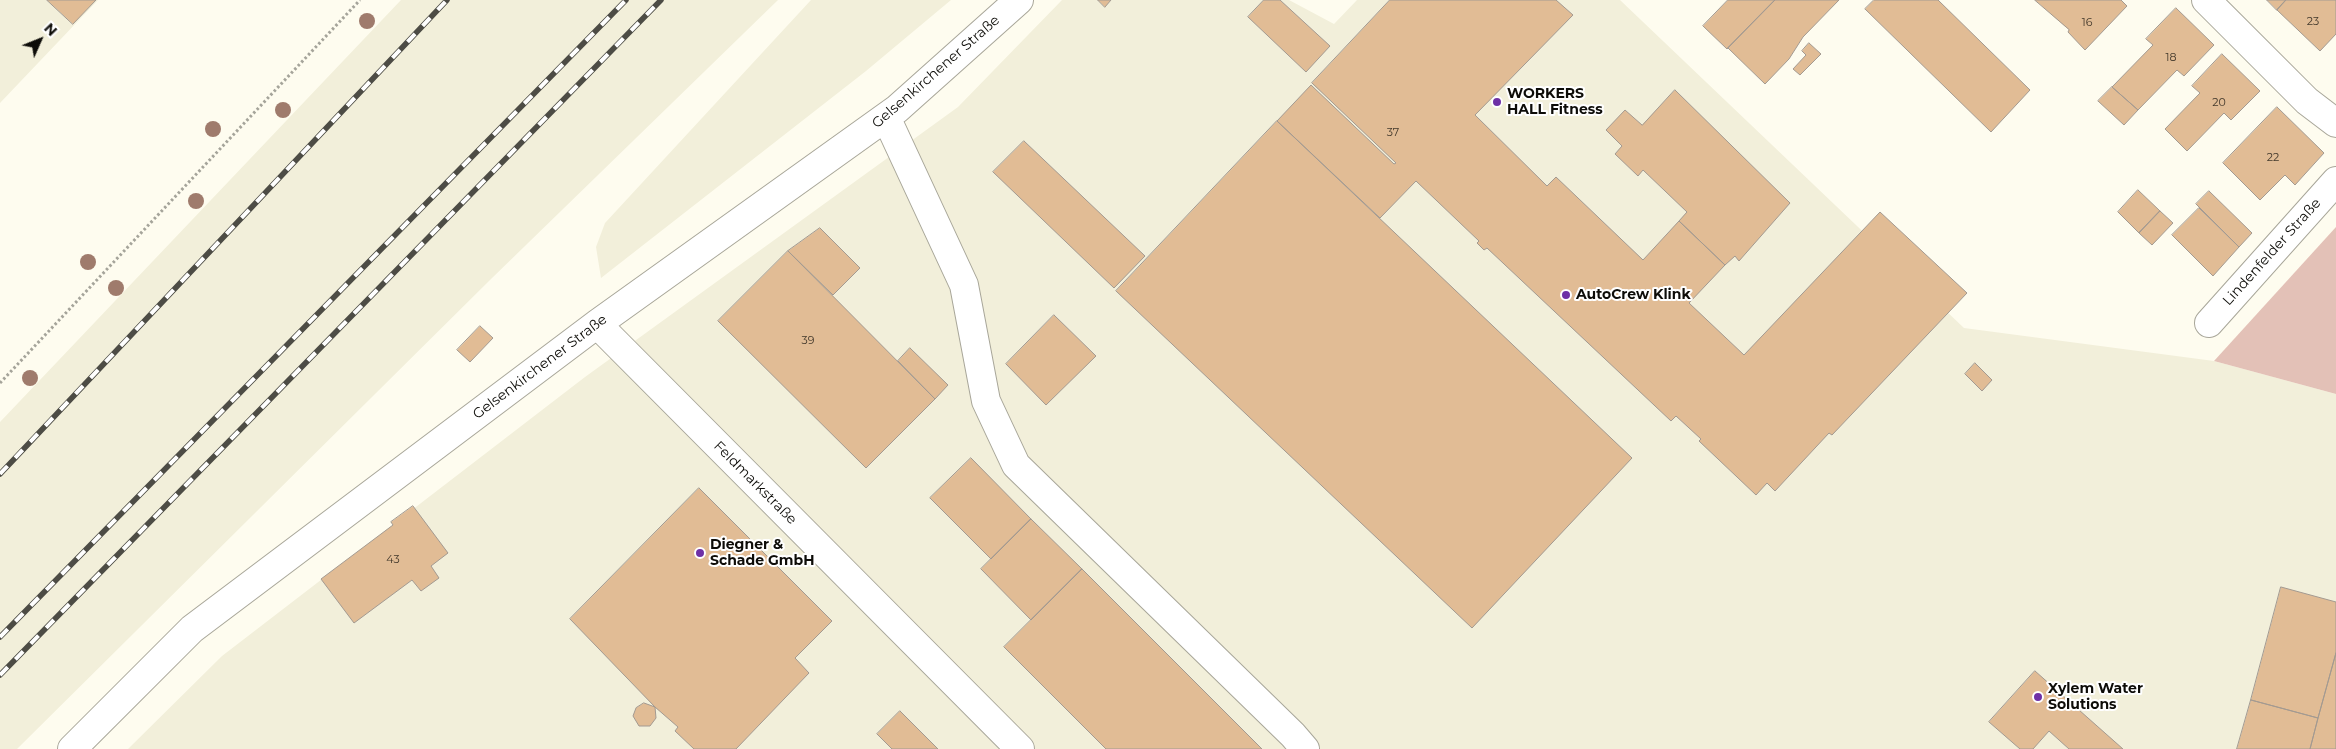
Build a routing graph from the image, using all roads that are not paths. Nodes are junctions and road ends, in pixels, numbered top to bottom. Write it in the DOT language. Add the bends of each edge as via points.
graph roads {
  1 [pos="1019,0"];
  2 [pos="2206,0"];
  3 [pos="886,117"];
  4 [pos="2336,123"];
  5 [pos="2336,181"];
  6 [pos="2209,323"];
  7 [pos="597,324"];
  8 [pos="72,749"];
  9 [pos="1020,749"];
  10 [pos="1305,749"];
  1 -- 3 [label="street, Gelsenkirchener Straße"];
  2 -- 4 [label="street" via="2307,101"];
  3 -- 7 [label="street, Gelsenkirchener Straße"];
  3 -- 10 [label="street" via="964,285 986,401 1016,465"];
  5 -- 6 [label="street, Lindenfelder Straße"];
  7 -- 8 [label="street, Gelsenkirchener Straße" via="192,629"];
  7 -- 9 [label="street, Feldmarkstraße"];
}
